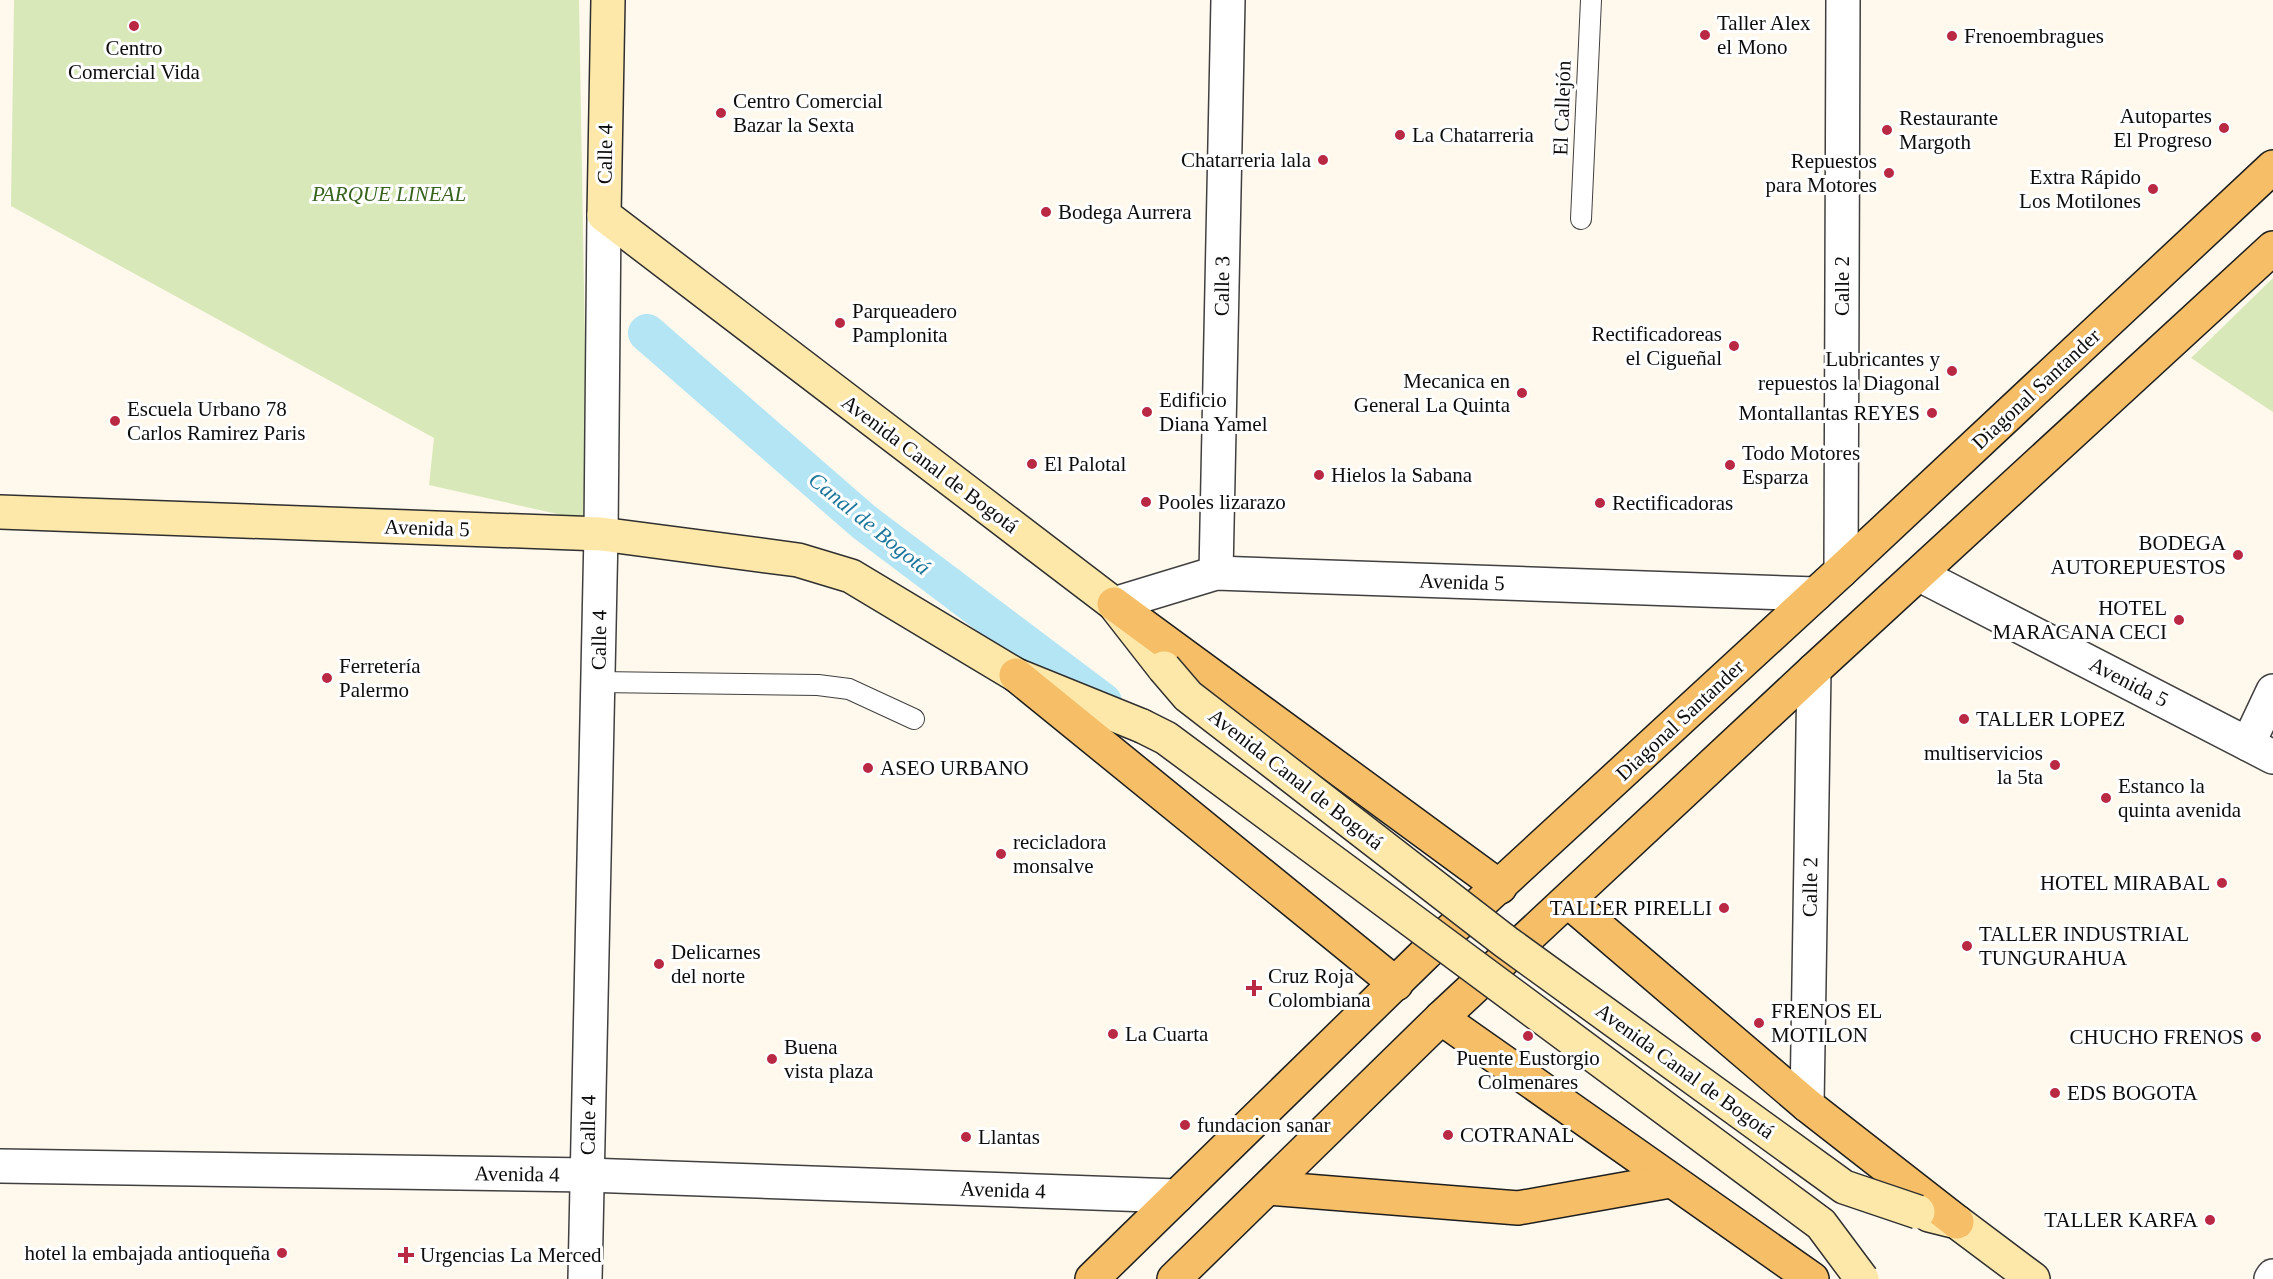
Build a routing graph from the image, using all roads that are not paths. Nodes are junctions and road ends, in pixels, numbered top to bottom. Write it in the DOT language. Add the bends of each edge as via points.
graph roads {
  1 [pos="608,0"];
  2 [pos="1228,0"];
  3 [pos="1591,0"];
  4 [pos="1843,0"];
  5 [pos="2273,167"];
  6 [pos="604,215"];
  7 [pos="1581,219"];
  8 [pos="2273,249"];
  9 [pos="0,512"];
  10 [pos="601,534"];
  11 [pos="1841,571"];
  12 [pos="1216,573"];
  13 [pos="1920,575"];
  14 [pos="851,576"];
  15 [pos="1816,594"];
  16 [pos="1114,604"];
  17 [pos="1814,670"];
  18 [pos="1016,675"];
  19 [pos="598,682"];
  20 [pos="2273,692"];
  21 [pos="914,719"];
  22 [pos="2260,750"];
  23 [pos="1500,887"];
  24 [pos="1568,901"];
  25 [pos="1396,984"];
  26 [pos="1441,1018"];
  27 [pos="1807,1105"];
  28 [pos="0,1166"];
  29 [pos="587,1175"];
  30 [pos="1670,1181"];
  31 [pos="1268,1188"];
  32 [pos="1177,1196"];
  33 [pos="1957,1222"];
  34 [pos="1186,1273"];
  35 [pos="585,1279"];
  36 [pos="1092,1279"];
  37 [pos="1812,1279"];
  38 [pos="1862,1279"];
  39 [pos="2033,1279"];
  1 -- 6 [label="main road, Calle 4"];
  2 -- 12 [label="street, Calle 3"];
  3 -- 7 [label="lane, El Callejón"];
  4 -- 11 [label="street, Calle 2"];
  5 -- 11 [label="main road, Diagonal Santander"];
  6 -- 10 [label="street, Calle 4"];
  6 -- 16 [label="main road, Avenida Canal de Bogotá"];
  8 -- 13 [label="main road"];
  9 -- 10 [label="main road, Avenida 5"];
  10 -- 14 [label="main road, Avenida 5" via="798,560"];
  10 -- 19 [label="street, Calle 4"];
  11 -- 15 [label="main road, Diagonal Santander"];
  12 -- 15 [label="street, Avenida 5"];
  12 -- 16 [label="street, Avenida 5"];
  13 -- 17 [label="main road"];
  13 -- 22 [label="street, Avenida 5"];
  14 -- 18 [label="main road, Avenida Canal de Bogotá"];
  15 -- 23 [label="main road, Diagonal Santander"];
  16 -- 23 [label="main road"];
  16 -- 33 [label="main road, Avenida Canal de Bogotá, bridge" via="1188,696 1506,942 1844,1186"];
  17 -- 24 [label="main road"];
  17 -- 27 [label="street, Calle 2"];
  18 -- 25 [label="main road"];
  18 -- 38 [label="main road, Avenida Canal de Bogotá, bridge" via="1166,738 1821,1224"];
  19 -- 21 [label="lane" via="818,685 849,689"];
  19 -- 29 [label="street, Calle 4"];
  20 -- 22 [label="street"];
  23 -- 25 [label="main road, Diagonal Santander"];
  24 -- 26 [label="main road"];
  24 -- 27 [label="main road"];
  25 -- 32 [label="main road, Diagonal Santander"];
  26 -- 30 [label="main road"];
  26 -- 31 [label="main road"];
  27 -- 33 [label="main road"];
  28 -- 29 [label="street, Avenida 4"];
  29 -- 32 [label="street, Avenida 4"];
  29 -- 35 [label="street, Calle 4"];
  30 -- 31 [label="main road" via="1518,1208"];
  30 -- 37 [label="main road"];
  31 -- 34 [label="main road"];
  32 -- 36 [label="main road, Diagonal Santander"];
  33 -- 39 [label="main road, Avenida Canal de Bogotá"];
}
